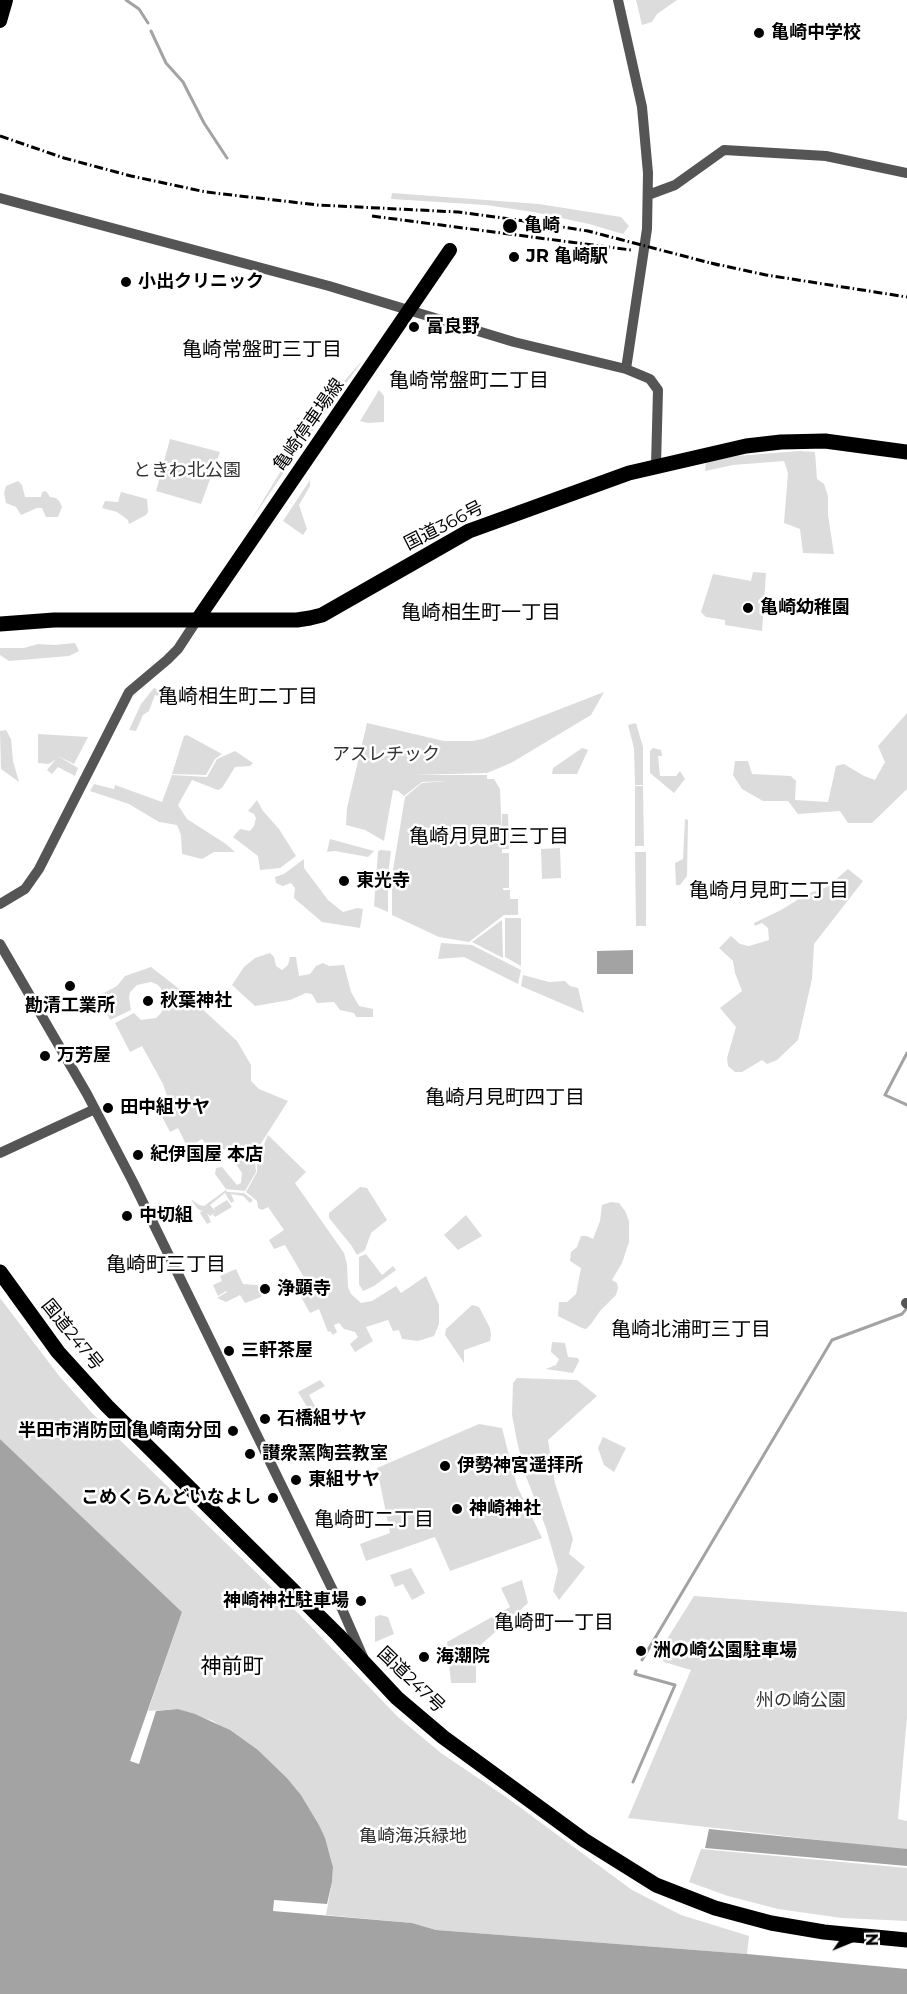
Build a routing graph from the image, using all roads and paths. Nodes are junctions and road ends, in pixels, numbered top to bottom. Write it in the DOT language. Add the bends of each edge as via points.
graph roads {
  1 [pos="6,0"];
  2 [pos="618,0"];
  3 [pos="0,21"];
  4 [pos="907,173"];
  5 [pos="648,195"];
  6 [pos="0,198"];
  7 [pos="450,250"];
  8 [pos="409,310"];
  9 [pos="626,369"];
  10 [pos="907,452"];
  11 [pos="656,465"];
  12 [pos="197,620"];
  13 [pos="0,624"];
  14 [pos="0,904"];
  15 [pos="0,944"];
  16 [pos="95,1109"];
  17 [pos="0,1153"];
  18 [pos="0,1272"];
  19 [pos="367,1666"];
  20 [pos="907,1940"];
  1 -- 3 [label="main road"];
  2 -- 5 [label="street" via="642,106"];
  4 -- 5 [label="street" via="826,156 724,150 675,184"];
  5 -- 9 [label="street" via="647,229"];
  6 -- 8 [label="street"];
  7 -- 8 [label="main road, 亀崎停車場線"];
  8 -- 9 [label="street" via="514,342"];
  8 -- 12 [label="main road, 亀崎停車場線"];
  9 -- 11 [label="street" via="650,379 658,390"];
  10 -- 11 [label="highway, 国道366号" via="825,441 781,442"];
  11 -- 12 [label="highway, 国道366号" via="469,531 322,615 297,620"];
  12 -- 13 [label="highway, 国道366号" via="74,619"];
  12 -- 14 [label="street" via="167,660 129,692 39,869 25,889"];
  15 -- 16 [label="street"];
  16 -- 17 [label="street"];
  16 -- 19 [label="street"];
  18 -- 19 [label="highway, 国道247号" via="83,1381"];
  19 -- 20 [label="highway, 国道247号" via="443,1737 584,1840 656,1885 715,1908 771,1923"];
}
